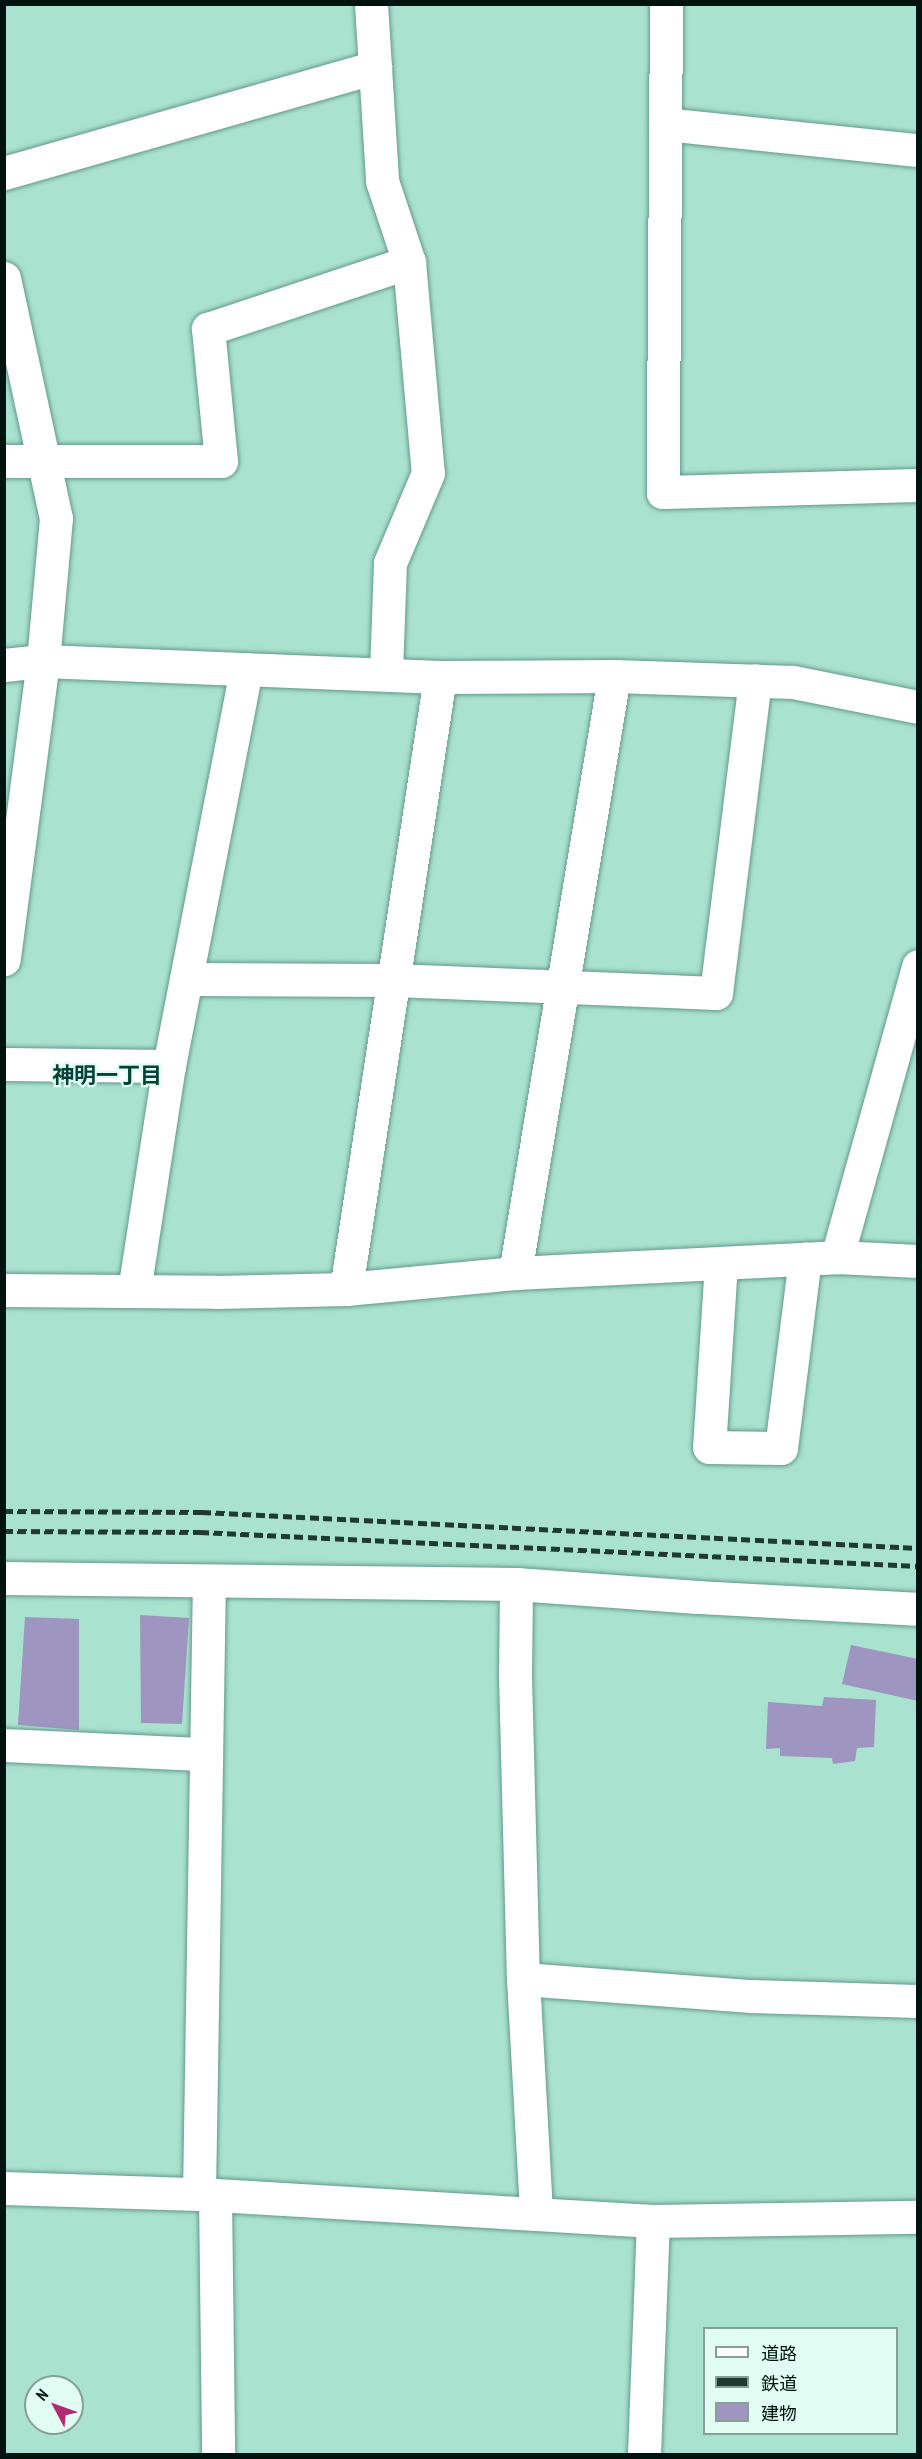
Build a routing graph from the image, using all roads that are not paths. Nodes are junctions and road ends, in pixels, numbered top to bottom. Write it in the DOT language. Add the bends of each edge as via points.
graph roads {
  1 [pos="370,4"];
  2 [pos="666,4"];
  3 [pos="375,67"];
  4 [pos="665,124"];
  5 [pos="918,150"];
  6 [pos="4,173"];
  7 [pos="409,262"];
  8 [pos="4,279"];
  9 [pos="43,460"];
  10 [pos="4,461"];
  11 [pos="918,485"];
  12 [pos="43,661"];
  13 [pos="4,665"];
  14 [pos="246,669"];
  15 [pos="386,674"];
  16 [pos="440,676"];
  17 [pos="615,676"];
  18 [pos="755,680"];
  19 [pos="918,707"];
  20 [pos="4,958"];
  21 [pos="918,966"];
  22 [pos="186,979"];
  23 [pos="394,980"];
  24 [pos="563,986"];
  25 [pos="4,1064"];
  26 [pos="169,1066"];
  27 [pos="837,1257"];
  28 [pos="805,1259"];
  29 [pos="918,1261"];
  30 [pos="721,1263"];
  31 [pos="515,1273"];
  32 [pos="346,1289"];
  33 [pos="4,1290"];
  34 [pos="134,1291"];
  35 [pos="4,1578"];
  36 [pos="209,1581"];
  37 [pos="516,1584"];
  38 [pos="918,1609"];
  39 [pos="4,1745"];
  40 [pos="206,1754"];
  41 [pos="523,1979"];
  42 [pos="918,2001"];
  43 [pos="4,2188"];
  44 [pos="207,2195"];
  45 [pos="536,2213"];
  46 [pos="918,2217"];
  47 [pos="653,2222"];
  48 [pos="218,2454"];
  49 [pos="644,2454"];
  1 -- 3 [label="street"];
  2 -- 4 [label="street"];
  3 -- 6 [label="street"];
  3 -- 7 [label="street" via="382,181"];
  4 -- 5 [label="street"];
  4 -- 11 [label="street" via="663,492"];
  7 -- 9 [label="street" via="208,329 221,460"];
  7 -- 15 [label="street" via="428,472 390,563"];
  8 -- 9 [label="street"];
  9 -- 10 [label="street"];
  9 -- 12 [label="street" via="56,518"];
  12 -- 13 [label="street"];
  12 -- 14 [label="street"];
  12 -- 20 [label="street"];
  14 -- 15 [label="street"];
  14 -- 22 [label="street"];
  15 -- 16 [label="street"];
  16 -- 17 [label="street"];
  16 -- 23 [label="street"];
  17 -- 18 [label="street"];
  17 -- 24 [label="street"];
  18 -- 19 [label="street" via="793,681"];
  18 -- 24 [label="street" via="716,993"];
  21 -- 27 [label="street"];
  22 -- 23 [label="street"];
  22 -- 26 [label="street"];
  23 -- 24 [label="street"];
  23 -- 32 [label="street"];
  24 -- 31 [label="street"];
  25 -- 26 [label="street"];
  26 -- 34 [label="street"];
  27 -- 28 [label="street"];
  27 -- 29 [label="street"];
  28 -- 30 [label="street"];
  28 -- 30 [label="street" via="781,1448 709,1447"];
  30 -- 31 [label="street"];
  31 -- 32 [label="street"];
  32 -- 34 [label="street"];
  33 -- 34 [label="street"];
  35 -- 36 [label="street"];
  36 -- 37 [label="street"];
  36 -- 40 [label="street"];
  37 -- 38 [label="street"];
  37 -- 41 [label="street"];
  39 -- 40 [label="street"];
  40 -- 44 [label="street"];
  41 -- 42 [label="street" via="751,1996"];
  41 -- 45 [label="street"];
  43 -- 44 [label="street"];
  44 -- 45 [label="street"];
  44 -- 48 [label="street"];
  45 -- 47 [label="street"];
  46 -- 47 [label="street"];
  47 -- 49 [label="street"];
}
